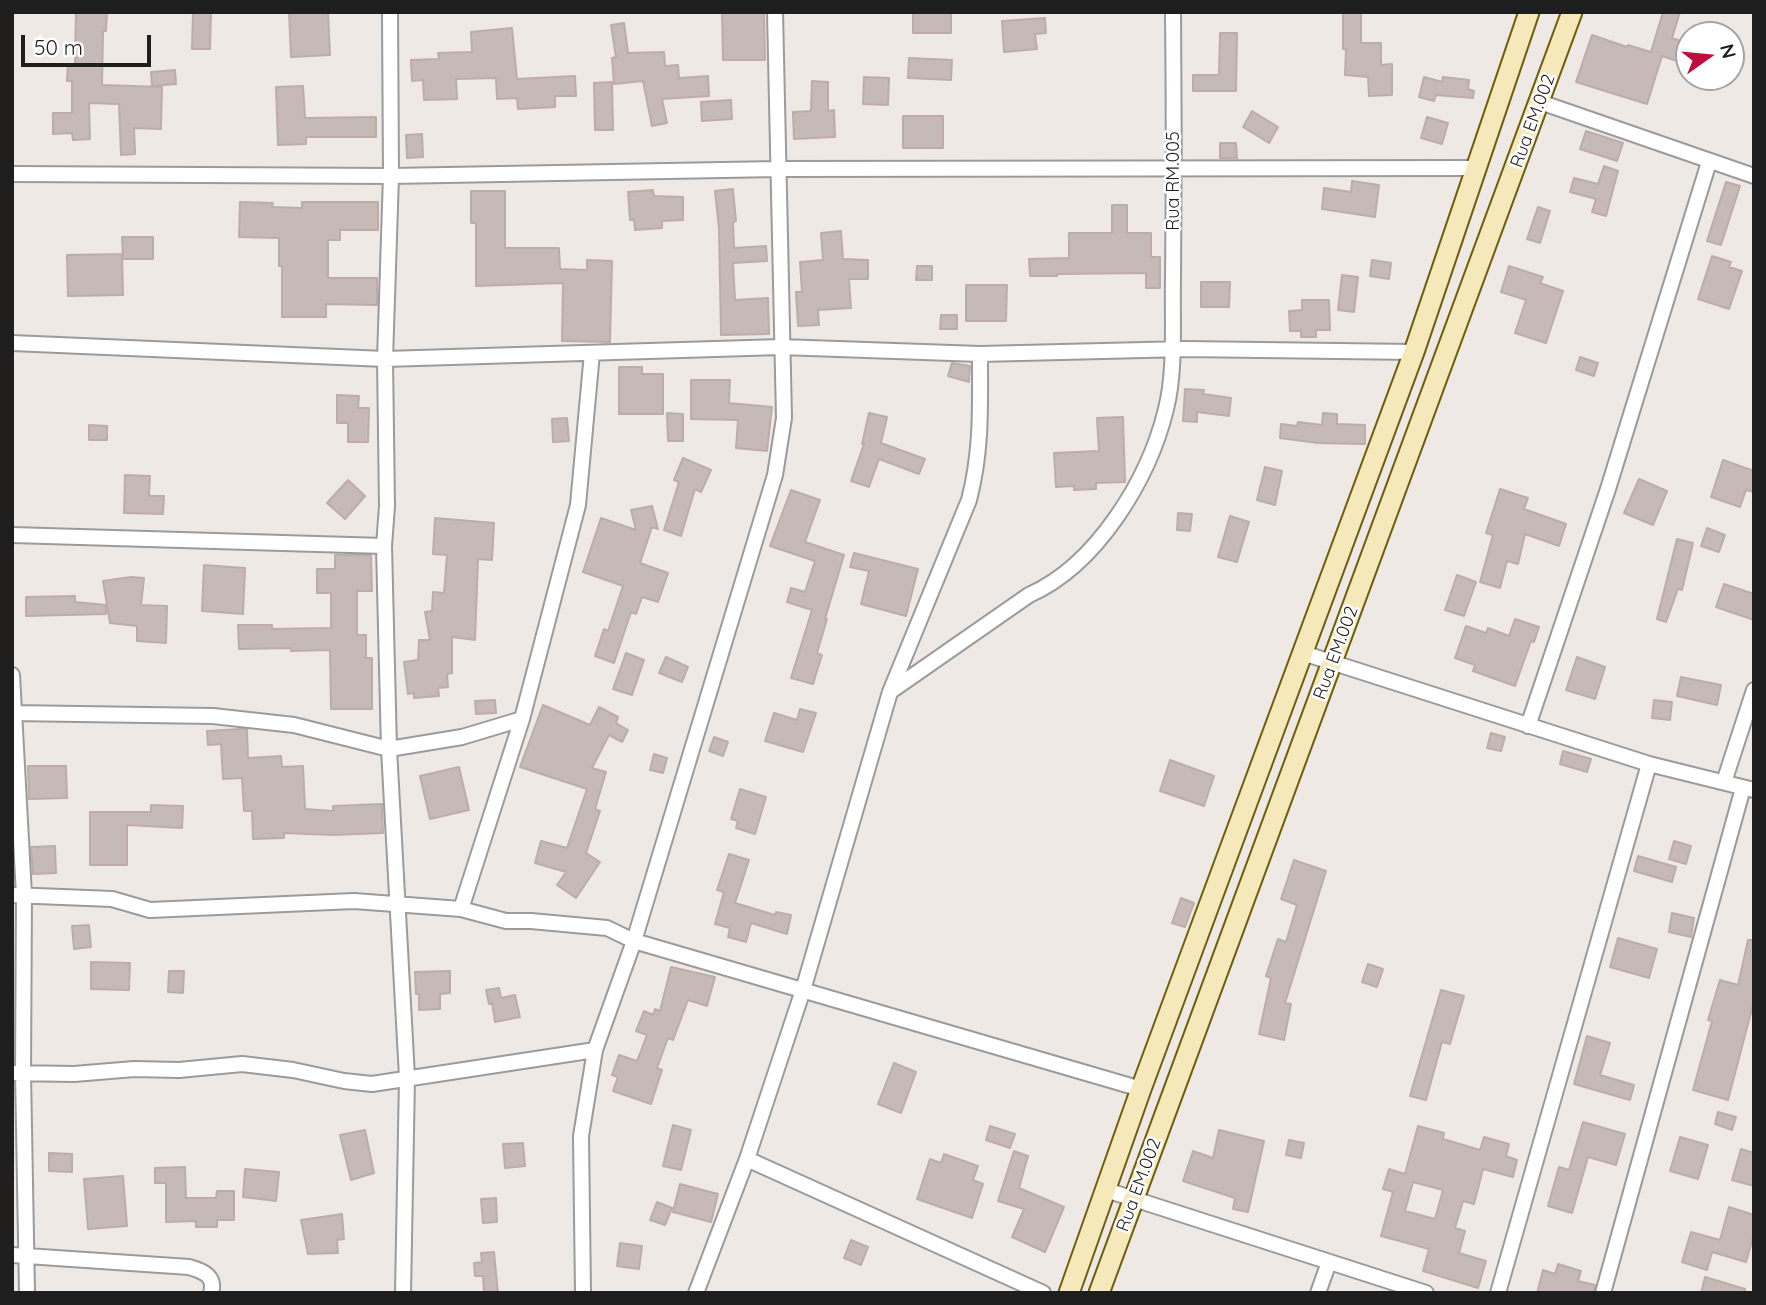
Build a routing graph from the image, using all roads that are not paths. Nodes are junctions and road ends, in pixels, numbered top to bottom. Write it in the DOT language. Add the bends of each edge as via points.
graph roads {
  1 [pos="390,12"];
  2 [pos="775,12"];
  3 [pos="1172,12"];
  4 [pos="1529,12"];
  5 [pos="1572,12"];
  6 [pos="1540,102"];
  7 [pos="1709,162"];
  8 [pos="1174,168"];
  9 [pos="1476,168"];
  10 [pos="778,169"];
  11 [pos="12,174"];
  12 [pos="391,176"];
  13 [pos="1754,176"];
  14 [pos="12,343"];
  15 [pos="782,347"];
  16 [pos="1172,349"];
  17 [pos="1414,352"];
  18 [pos="592,353"];
  19 [pos="980,354"];
  20 [pos="385,359"];
  21 [pos="12,535"];
  22 [pos="384,546"];
  23 [pos="1303,653"];
  24 [pos="1333,661"];
  25 [pos="12,675"];
  26 [pos="1754,690"];
  27 [pos="890,692"];
  28 [pos="12,713"];
  29 [pos="522,719"];
  30 [pos="1528,726"];
  31 [pos="389,749"];
  32 [pos="1649,764"];
  33 [pos="1724,782"];
  34 [pos="1748,789"];
  35 [pos="18,895"];
  36 [pos="397,904"];
  37 [pos="461,909"];
  38 [pos="634,941"];
  39 [pos="803,990"];
  40 [pos="595,1050"];
  41 [pos="17,1073"];
  42 [pos="407,1077"];
  43 [pos="1141,1089"];
  44 [pos="747,1159"];
  45 [pos="1106,1190"];
  46 [pos="1134,1199"];
  47 [pos="19,1255"];
  48 [pos="1329,1262"];
  49 [pos="1419,1292"];
  50 [pos="27,1293"];
  51 [pos="211,1293"];
  52 [pos="403,1293"];
  53 [pos="583,1293"];
  54 [pos="696,1293"];
  55 [pos="1043,1293"];
  56 [pos="1069,1293"];
  57 [pos="1099,1293"];
  58 [pos="1318,1293"];
  59 [pos="1498,1293"];
  60 [pos="1603,1293"];
  1 -- 12 [label="street"];
  2 -- 10 [label="street"];
  3 -- 8 [label="street, Rua RM.005"];
  4 -- 9 [label="street, Rua EM.002"];
  5 -- 6 [label="street, Rua EM.002"];
  6 -- 7 [label="street"];
  6 -- 24 [label="street, Rua EM.002"];
  7 -- 13 [label="street"];
  7 -- 30 [label="street" via="1608,489"];
  8 -- 9 [label="street"];
  8 -- 10 [label="street"];
  8 -- 16 [label="street, Rua RM.005"];
  9 -- 17 [label="street, Rua EM.002"];
  10 -- 12 [label="street"];
  10 -- 15 [label="street"];
  11 -- 12 [label="street"];
  12 -- 20 [label="street"];
  14 -- 20 [label="street"];
  15 -- 18 [label="street"];
  15 -- 19 [label="street"];
  15 -- 38 [label="street" via="784,418 775,475"];
  16 -- 17 [label="street"];
  16 -- 19 [label="street"];
  16 -- 27 [label="street, Rua RM.005" via="1167,405 1156,444 1133,492 1101,538 1047,586"];
  17 -- 23 [label="street, Rua EM.002"];
  18 -- 20 [label="street"];
  18 -- 29 [label="street" via="578,505"];
  19 -- 27 [label="street" via="979,439 972,490"];
  20 -- 22 [label="street"];
  21 -- 22 [label="street"];
  22 -- 31 [label="street"];
  23 -- 24 [label="street"];
  23 -- 43 [label="street, Rua EM.002"];
  24 -- 30 [label="street"];
  24 -- 46 [label="street, Rua EM.002"];
  25 -- 28 [label="street"];
  26 -- 33 [label="street"];
  27 -- 39 [label="street"];
  28 -- 31 [label="street" via="213,716 294,725"];
  28 -- 35 [label="street"];
  29 -- 31 [label="street" via="462,737"];
  29 -- 37 [label="street"];
  30 -- 32 [label="street"];
  31 -- 36 [label="street"];
  32 -- 33 [label="street"];
  32 -- 59 [label="street"];
  33 -- 34 [label="street"];
  34 -- 60 [label="street"];
  35 -- 36 [label="street" via="112,899 150,910 326,902"];
  35 -- 41 [label="street"];
  36 -- 37 [label="street"];
  36 -- 42 [label="street"];
  37 -- 38 [label="street" via="506,921 607,928"];
  38 -- 39 [label="street"];
  38 -- 40 [label="street"];
  39 -- 43 [label="street"];
  39 -- 44 [label="street"];
  40 -- 42 [label="street"];
  40 -- 53 [label="street" via="581,1136"];
  41 -- 42 [label="street" via="242,1064 362,1083"];
  41 -- 47 [label="street"];
  42 -- 52 [label="street"];
  43 -- 45 [label="street, Rua EM.002"];
  44 -- 54 [label="street"];
  44 -- 55 [label="street"];
  45 -- 46 [label="street"];
  45 -- 56 [label="street, Rua EM.002"];
  46 -- 48 [label="street"];
  46 -- 57 [label="street, Rua EM.002"];
  47 -- 50 [label="street"];
  47 -- 51 [label="street" via="189,1267 210,1277"];
  48 -- 49 [label="street"];
  48 -- 58 [label="street"];
}
